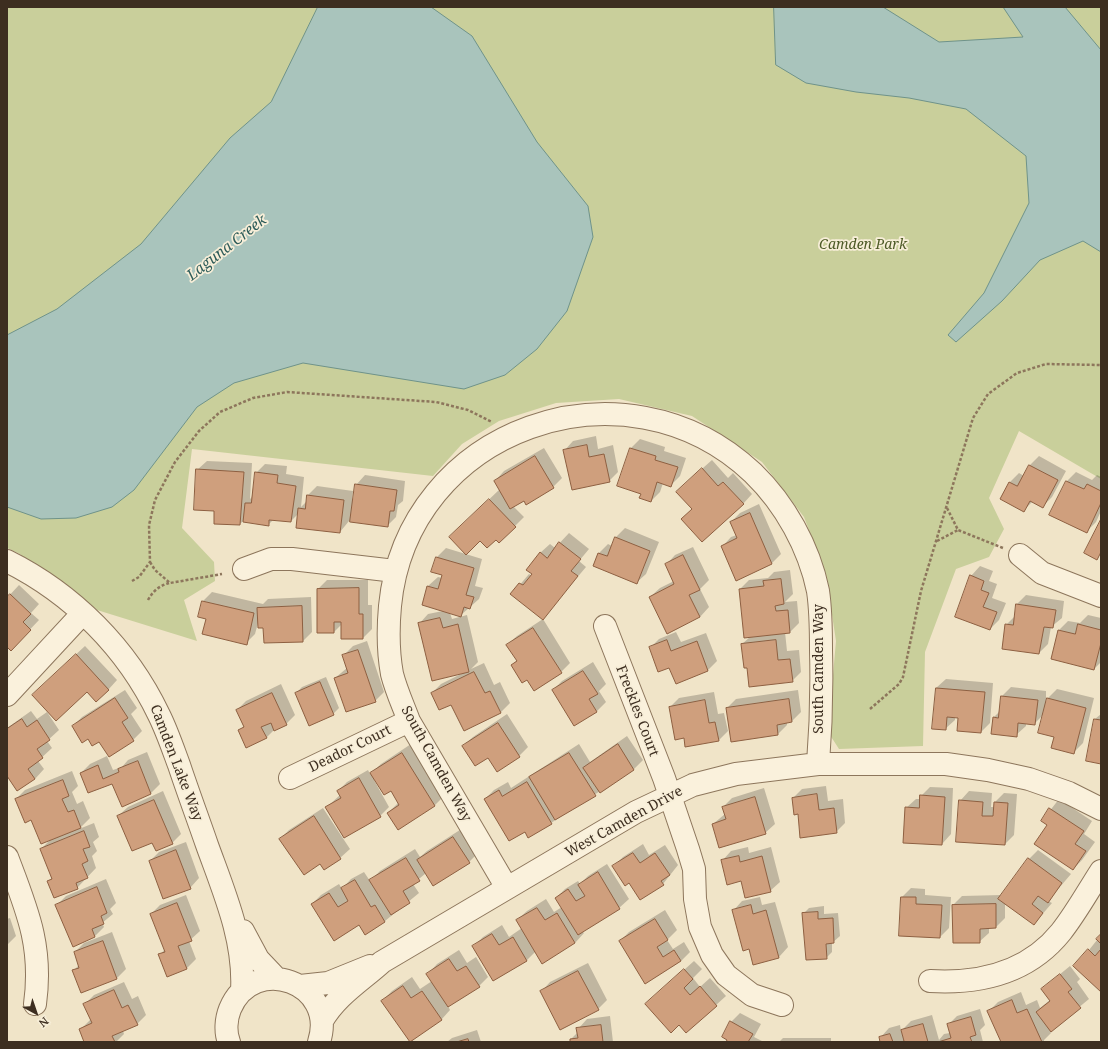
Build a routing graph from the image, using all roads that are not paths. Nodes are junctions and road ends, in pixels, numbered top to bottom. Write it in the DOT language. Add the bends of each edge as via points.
graph roads {
  1 [pos="1020,555"];
  2 [pos="7,561"];
  3 [pos="244,569"];
  4 [pos="396,571"];
  5 [pos="1101,596"];
  6 [pos="83,613"];
  7 [pos="605,626"];
  8 [pos="7,694"];
  9 [pos="409,721"];
  10 [pos="818,764"];
  11 [pos="290,778"];
  12 [pos="669,795"];
  13 [pos="1101,809"];
  14 [pos="7,857"];
  15 [pos="1101,871"];
  16 [pos="507,888"];
  17 [pos="228,904"];
  18 [pos="382,962"];
  19 [pos="276,978"];
  20 [pos="930,981"];
  21 [pos="300,986"];
  22 [pos="242,991"];
  23 [pos="35,1004"];
  24 [pos="782,1005"];
  25 [pos="322,1021"];
  26 [pos="223,1037"];
  27 [pos="319,1042"];
  1 -- 5 [label="street" via="1042,573"];
  2 -- 6 [label="street, Camden Lake Way" via="53,588"];
  3 -- 4 [label="street" via="271,560 292,559"];
  4 -- 9 [label="street, South Camden Way" via="389,617 389,655 397,692"];
  4 -- 10 [label="street, South Camden Way" via="418,521 439,490 466,463 513,433 566,416 608,413 648,417 699,435 730,454 758,478 790,520 807,555 821,613 822,680"];
  6 -- 8 [label="street"];
  6 -- 17 [label="street, Camden Lake Way" via="123,656 160,715"];
  7 -- 12 [label="street, Freckles Court"];
  9 -- 11 [label="street, Deador Court"];
  9 -- 16 [label="street, South Camden Way"];
  10 -- 12 [label="street, West Camden Drive" via="736,774 693,785"];
  10 -- 13 [label="street, West Camden Drive" via="946,764 988,770 1069,793"];
  12 -- 16 [label="street, West Camden Drive"];
  12 -- 24 [label="street, Freckles Court" via="694,869 695,899 700,927 712,955 726,975 752,995"];
  14 -- 23 [label="street" via="34,931 38,968"];
  15 -- 20 [label="street" via="1060,933 1035,956 1015,968 989,978 955,983"];
  16 -- 18 [label="street, West Camden Drive"];
  17 -- 19 [label="street, Camden Lake Way" via="258,959"];
  17 -- 22 [label="street, Camden Lake Way" via="243,964"];
  18 -- 21 [label="street, West Camden Drive" via="328,983"];
  18 -- 25 [label="street, West Camden Drive" via="362,981 338,998"];
  19 -- 21 [label="street"];
  19 -- 22 [label="street" via="252,984"];
  21 -- 25 [label="street" via="315,1001"];
  22 -- 26 [label="street" via="233,1001"];
  25 -- 27 [label="street"];
}
